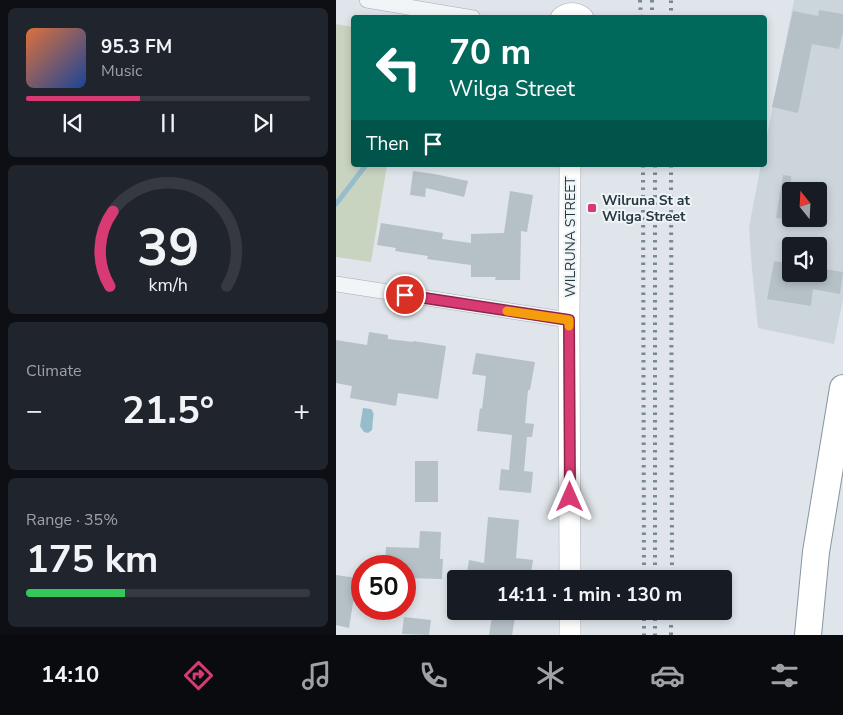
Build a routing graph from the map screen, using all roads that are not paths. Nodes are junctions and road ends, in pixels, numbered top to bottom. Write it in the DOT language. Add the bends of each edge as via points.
graph roads {
  1 [pos="367,0"];
  2 [pos="455,15"];
  3 [pos="570,167"];
  4 [pos="336,284"];
  5 [pos="569,320"];
  6 [pos="843,388"];
  7 [pos="570,570"];
  8 [pos="570,620"];
  9 [pos="570,635"];
  10 [pos="808,635"];
  1 -- 2 [label="street"];
  3 -- 5 [label="main road, WILRUNA STREET"];
  4 -- 5 [label="street"];
  5 -- 7 [label="main road, WILRUNA STREET"];
  6 -- 10 [label="highway" via="816,552"];
  8 -- 9 [label="main road"];
}
